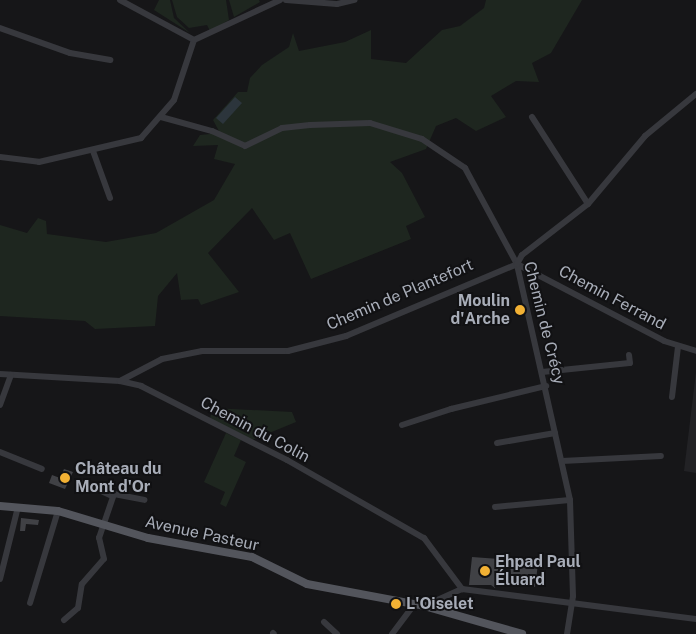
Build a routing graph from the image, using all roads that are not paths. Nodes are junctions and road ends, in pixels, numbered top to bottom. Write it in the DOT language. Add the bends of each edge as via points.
graph roads {
  1 [pos="120,0"];
  2 [pos="280,0"];
  3 [pos="286,0"];
  4 [pos="355,0"];
  5 [pos="262,3"];
  6 [pos="0,28"];
  7 [pos="194,40"];
  8 [pos="110,60"];
  9 [pos="696,94"];
  10 [pos="161,117"];
  11 [pos="532,117"];
  12 [pos="93,151"];
  13 [pos="0,157"];
  14 [pos="108,194"];
  15 [pos="588,204"];
  16 [pos="517,264"];
  17 [pos="678,347"];
  18 [pos="696,352"];
  19 [pos="629,355"];
  20 [pos="542,372"];
  21 [pos="0,374"];
  22 [pos="10,375"];
  23 [pos="120,381"];
  24 [pos="546,386"];
  25 [pos="672,397"];
  26 [pos="0,405"];
  27 [pos="402,425"];
  28 [pos="555,433"];
  29 [pos="497,443"];
  30 [pos="0,452"];
  31 [pos="661,456"];
  32 [pos="562,461"];
  33 [pos="42,468"];
  34 [pos="84,483"];
  35 [pos="112,496"];
  36 [pos="144,500"];
  37 [pos="570,500"];
  38 [pos="0,506"];
  39 [pos="18,507"];
  40 [pos="495,507"];
  41 [pos="58,511"];
  42 [pos="102,524"];
  43 [pos="0,579"];
  44 [pos="462,588"];
  45 [pos="572,602"];
  46 [pos="30,603"];
  47 [pos="416,604"];
  48 [pos="424,606"];
  49 [pos="696,619"];
  50 [pos="64,620"];
  51 [pos="324,622"];
  52 [pos="337,634"];
  53 [pos="392,634"];
  54 [pos="522,634"];
  55 [pos="567,634"];
  1 -- 7 [label="street"];
  2 -- 5 [label="street"];
  3 -- 4 [label="street" via="337,4"];
  5 -- 7 [label="street"];
  6 -- 8 [label="street" via="70,53"];
  7 -- 10 [label="street" via="174,100"];
  9 -- 15 [label="street" via="646,136"];
  10 -- 12 [label="street" via="141,138"];
  10 -- 16 [label="street, Chemin de Crécy" via="245,146 282,128 370,123 409,133 439,149 470,174"];
  11 -- 15 [label="street"];
  12 -- 13 [label="street" via="39,162"];
  12 -- 14 [label="street"];
  15 -- 16 [label="street" via="522,255"];
  16 -- 17 [label="street, Chemin Ferrand"];
  16 -- 20 [label="street, Chemin de Crécy"];
  16 -- 23 [label="street, Chemin de Plantefort" via="346,336 288,351 202,351 162,359"];
  17 -- 18 [label="street, Chemin Ferrand"];
  17 -- 25 [label="street"];
  19 -- 20 [label="street" via="630,362"];
  20 -- 24 [label="street, Chemin de Crécy"];
  21 -- 22 [label="street, Chemin du Colin"];
  22 -- 23 [label="street, Chemin du Colin"];
  22 -- 26 [label="street"];
  23 -- 44 [label="street, Chemin du Colin" via="141,386 185,408 388,516 424,538"];
  24 -- 27 [label="street" via="451,408"];
  24 -- 28 [label="street, Chemin de Crécy"];
  28 -- 29 [label="street"];
  28 -- 32 [label="street, Chemin de Crécy"];
  30 -- 33 [label="street"];
  31 -- 32 [label="street"];
  32 -- 37 [label="street, Chemin de Crécy"];
  34 -- 35 [label="street"];
  35 -- 36 [label="street" via="118,492"];
  35 -- 42 [label="street"];
  37 -- 40 [label="street"];
  37 -- 45 [label="street, Chemin de Crécy"];
  38 -- 39 [label="main road, Avenue Pasteur"];
  39 -- 41 [label="main road, Avenue Pasteur"];
  39 -- 43 [label="street"];
  41 -- 42 [label="main road, Avenue Pasteur"];
  41 -- 46 [label="street"];
  42 -- 47 [label="main road, Avenue Pasteur" via="148,538 252,557 315,586"];
  42 -- 50 [label="street" via="99,538 104,558 82,584 78,608"];
  44 -- 45 [label="street"];
  44 -- 48 [label="street"];
  45 -- 49 [label="street"];
  45 -- 55 [label="street, Chemin de Crécy"];
  47 -- 48 [label="main road, Avenue Pasteur"];
  47 -- 53 [label="street"];
  48 -- 54 [label="main road, Avenue Pasteur"];
  51 -- 52 [label="street"];
}
